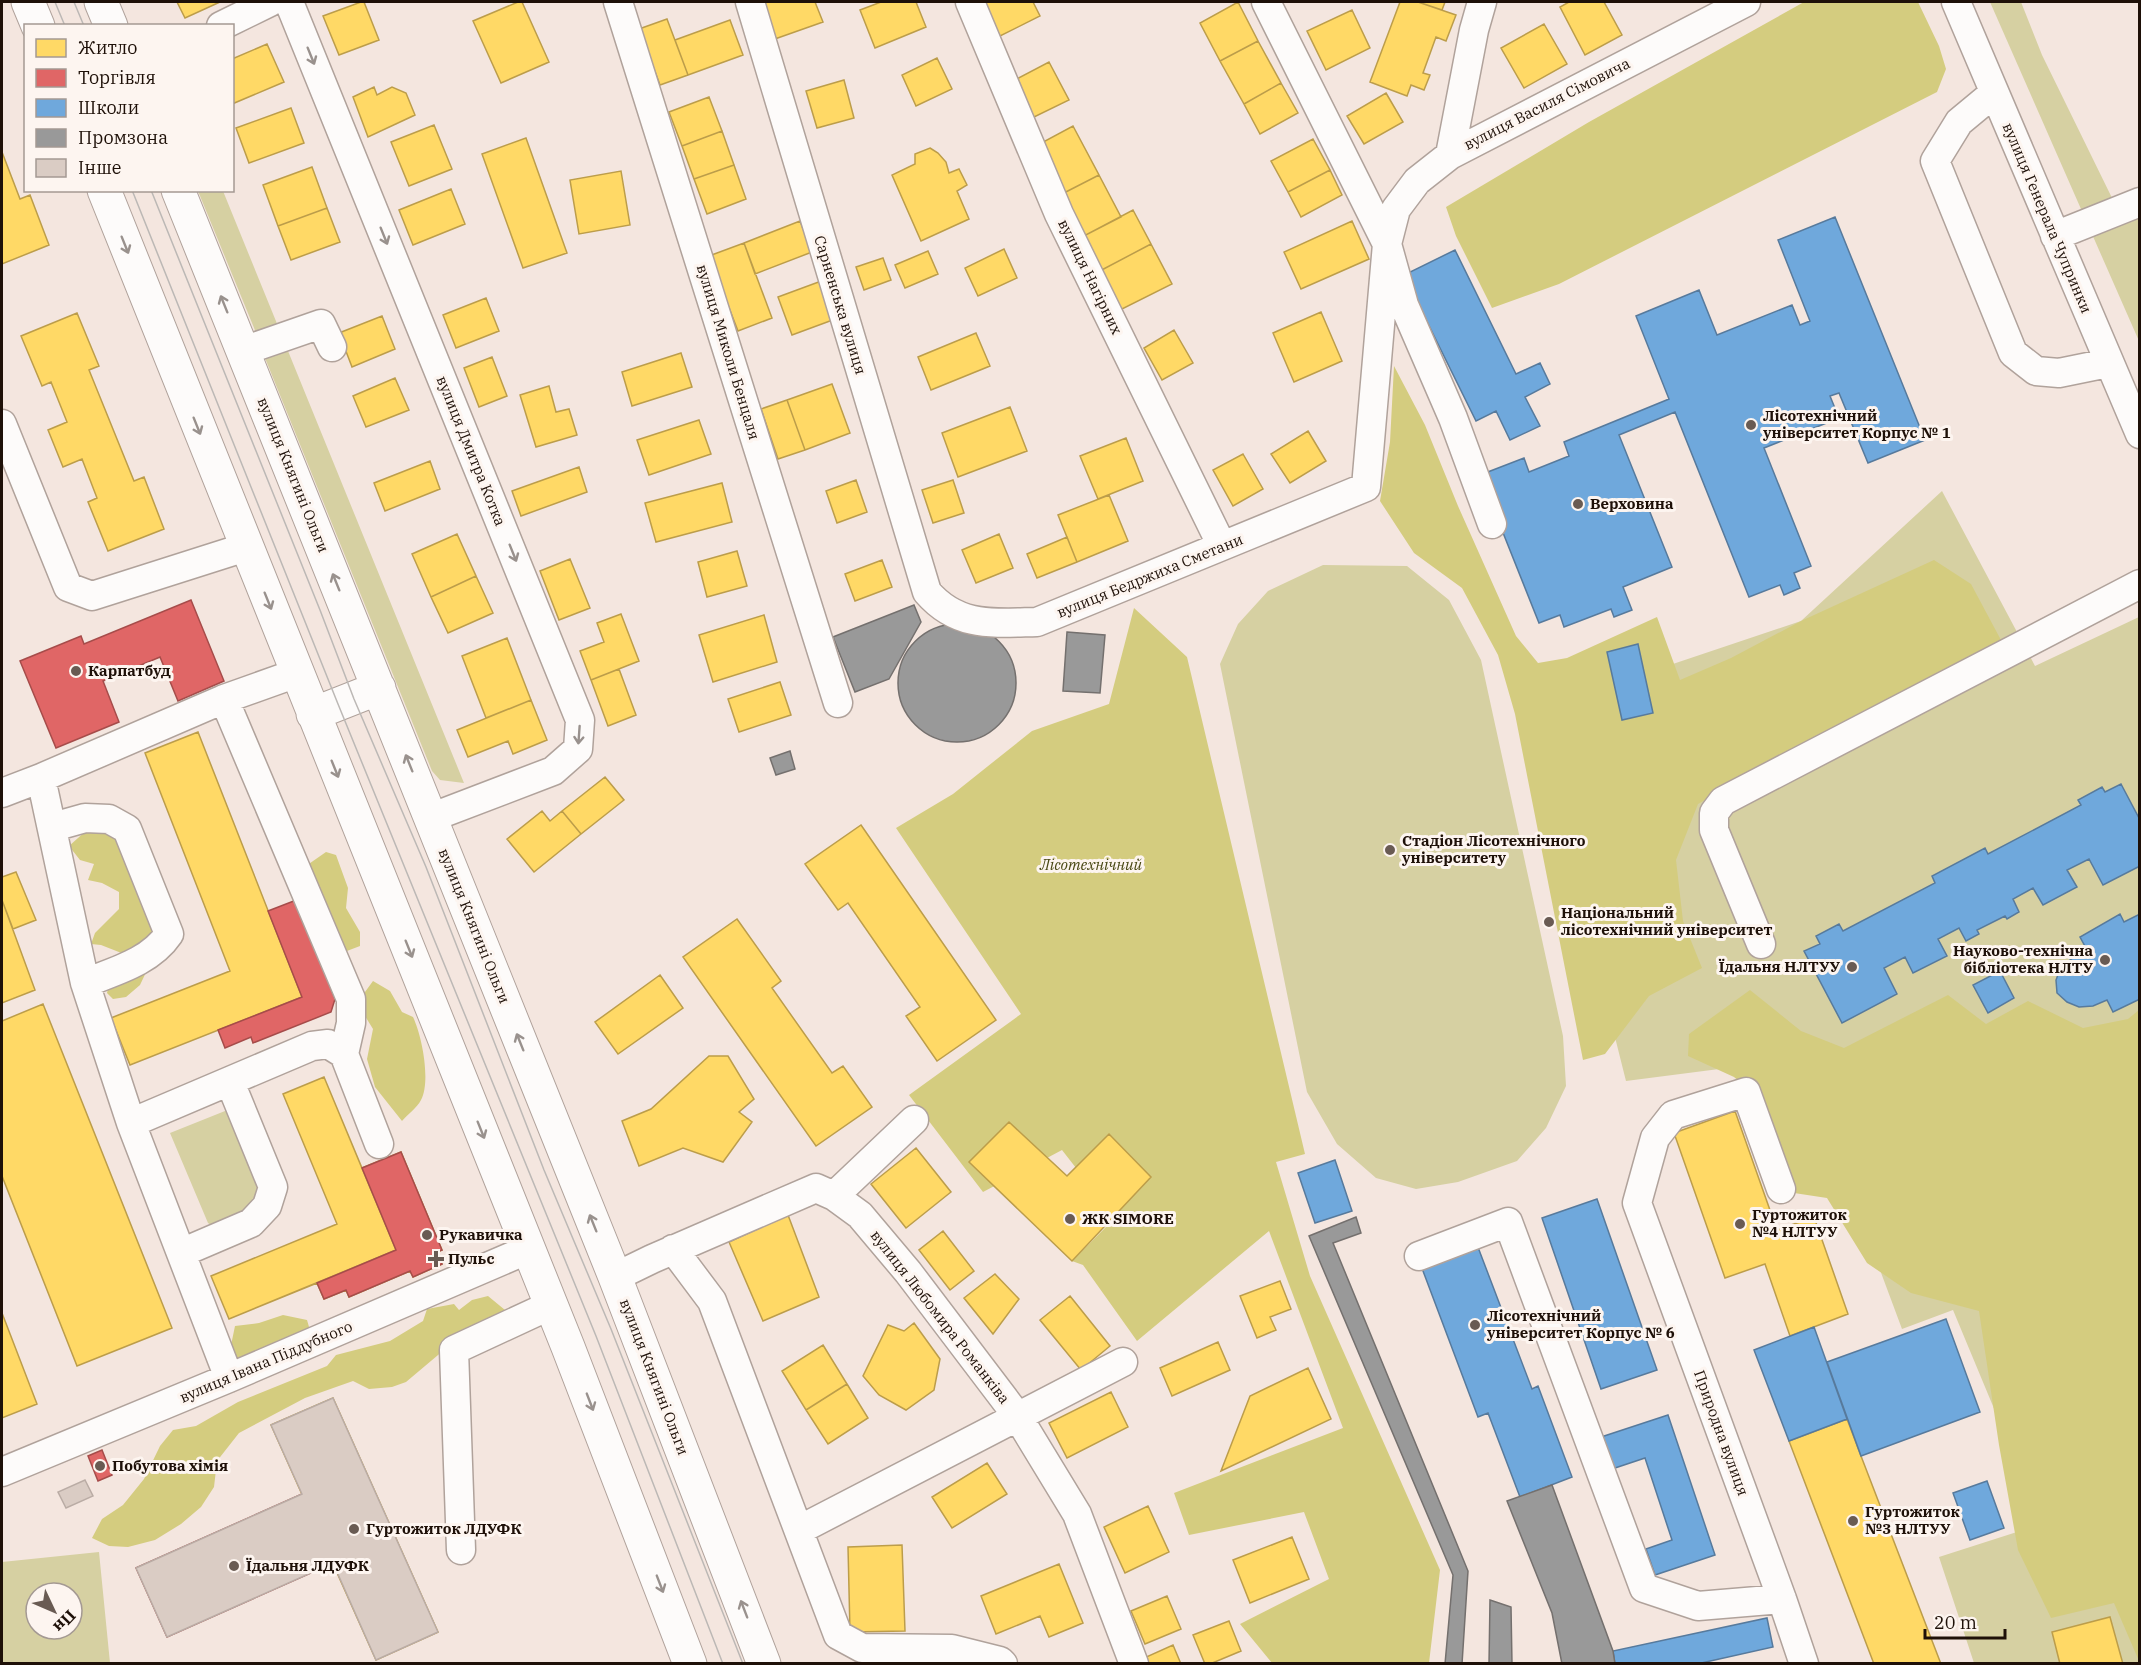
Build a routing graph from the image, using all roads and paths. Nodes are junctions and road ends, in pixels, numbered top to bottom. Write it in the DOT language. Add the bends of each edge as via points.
graph roads {
  1 [pos="28,2"];
  2 [pos="100,2"];
  3 [pos="270,2"];
  4 [pos="289,2"];
  5 [pos="618,2"];
  6 [pos="750,2"];
  7 [pos="970,2"];
  8 [pos="1266,2"];
  9 [pos="1482,2"];
  10 [pos="1746,2"];
  11 [pos="1956,2"];
  12 [pos="37,24"];
  13 [pos="110,24"];
  14 [pos="225,24"];
  15 [pos="1995,93"];
  16 [pos="1450,155"];
  17 [pos="105,192"];
  18 [pos="179,192"];
  19 [pos="2139,202"];
  20 [pos="2055,236"];
  21 [pos="1387,244"];
  22 [pos="332,347"];
  23 [pos="243,351"];
  24 [pos="2108,363"];
  25 [pos="2,424"];
  26 [pos="2139,434"];
  27 [pos="1358,490"];
  28 [pos="1492,524"];
  29 [pos="1222,546"];
  30 [pos="246,547"];
  31 [pos="2139,584"];
  32 [pos="938,605"];
  33 [pos="297,673"];
  34 [pos="379,688"];
  35 [pos="224,699"];
  36 [pos="838,703"];
  37 [pos="313,714"];
  38 [pos="42,778"];
  39 [pos="2,793"];
  40 [pos="430,818"];
  41 [pos="53,827"];
  42 [pos="1761,944"];
  43 [pos="85,983"];
  44 [pos="344,1054"];
  45 [pos="230,1082"];
  46 [pos="914,1120"];
  47 [pos="131,1124"];
  48 [pos="379,1144"];
  49 [pos="1781,1189"];
  50 [pos="834,1196"];
  51 [pos="529,1249"];
  52 [pos="673,1250"];
  53 [pos="181,1253"];
  54 [pos="1419,1256"];
  55 [pos="615,1277"];
  56 [pos="551,1305"];
  57 [pos="1124,1362"];
  58 [pos="229,1378"];
  59 [pos="1018,1417"];
  60 [pos="2,1472"];
  61 [pos="799,1530"];
  62 [pos="461,1550"];
  63 [pos="1782,1599"];
  64 [pos="690,1664"];
  65 [pos="764,1664"];
  66 [pos="1002,1664"];
  67 [pos="1134,1664"];
  68 [pos="1804,1664"];
  1 -- 12 [label="main road"];
  2 -- 13 [label="main road"];
  3 -- 14 [label="street"];
  4 -- 40 [label="street, вулиця Дмитра Котка, one-way" via="580,720 578,749 553,771"];
  5 -- 36 [label="street, вулиця Миколи Бенцаля"];
  6 -- 32 [label="street, Сарненська вулиця" via="927,592"];
  7 -- 29 [label="street, вулиця Нагірних" via="1059,214"];
  8 -- 21 [label="street"];
  9 -- 16 [label="street"];
  10 -- 16 [label="street, вулиця Василя Сімовича"];
  11 -- 15 [label="street, вулиця Генерала Чупринки"];
  15 -- 20 [label="street, вулиця Генерала Чупринки"];
  15 -- 24 [label="street" via="1959,122 1935,161 2013,353 2036,371 2059,373"];
  16 -- 21 [label="street, вулиця Василя Сімовича" via="1417,181 1396,209"];
  17 -- 30 [label="main road, one-way"];
  23 -- 18 [label="main road, вулиця Княгині Ольги, one-way"];
  19 -- 20 [label="street"];
  20 -- 24 [label="street, вулиця Генерала Чупринки"];
  21 -- 27 [label="street, вулиця Василя Сімовича" via="1366,487"];
  21 -- 28 [label="street" via="1404,305 1453,418"];
  22 -- 23 [label="street" via="321,324"];
  34 -- 23 [label="main road, вулиця Княгині Ольги, one-way"];
  24 -- 26 [label="street, вулиця Генерала Чупринки"];
  25 -- 30 [label="street" via="68,587 92,596"];
  27 -- 29 [label="street, вулиця Бедржиха Сметани"];
  29 -- 32 [label="street, вулиця Бедржиха Сметани" via="1037,622 986,622 957,617"];
  30 -- 33 [label="main road, one-way"];
  31 -- 42 [label="street" via="1723,801 1714,813 1714,830"];
  33 -- 35 [label="street"];
  33 -- 37 [label="main road"];
  34 -- 37 [label="main road"];
  40 -- 34 [label="main road, вулиця Княгині Ольги, one-way"];
  35 -- 38 [label="street"];
  35 -- 44 [label="street" via="351,999 351,1023"];
  37 -- 51 [label="main road, one-way"];
  38 -- 39 [label="street"];
  38 -- 41 [label="street"];
  55 -- 40 [label="main road, вулиця Княгині Ольги, one-way"];
  41 -- 43 [label="street"];
  41 -- 43 [label="street" via="97,818 109,819 127,829 170,934 161,947 142,960"];
  43 -- 47 [label="street"];
  44 -- 45 [label="street" via="328,1044 312,1046"];
  44 -- 48 [label="street"];
  45 -- 47 [label="street"];
  45 -- 53 [label="street" via="273,1187 267,1206 251,1223"];
  46 -- 50 [label="street"];
  47 -- 53 [label="street"];
  49 -- 63 [label="street, Природна вулиця" via="1746,1092 1673,1115 1654,1138 1637,1203"];
  50 -- 52 [label="street, вулиця Любомира Романківа" via="816,1188"];
  50 -- 59 [label="street, вулиця Любомира Романківа" via="860,1215 908,1272"];
  51 -- 56 [label="main road"];
  51 -- 58 [label="street, вулиця Івана Піддубного"];
  52 -- 55 [label="street, вулиця Любомира Романківа"];
  52 -- 61 [label="street" via="712,1301"];
  53 -- 58 [label="street"];
  54 -- 63 [label="street" via="1508,1222 1644,1588 1698,1606"];
  65 -- 55 [label="main road, вулиця Княгині Ольги, one-way"];
  56 -- 62 [label="street" via="454,1350"];
  56 -- 64 [label="main road, one-way"];
  57 -- 59 [label="street"];
  58 -- 60 [label="street, вулиця Івана Піддубного"];
  59 -- 61 [label="street"];
  59 -- 67 [label="street, вулиця Любомира Романківа" via="1077,1514"];
  61 -- 66 [label="street" via="838,1635 862,1647 952,1649"];
  63 -- 68 [label="street, Природна вулиця"];
}
